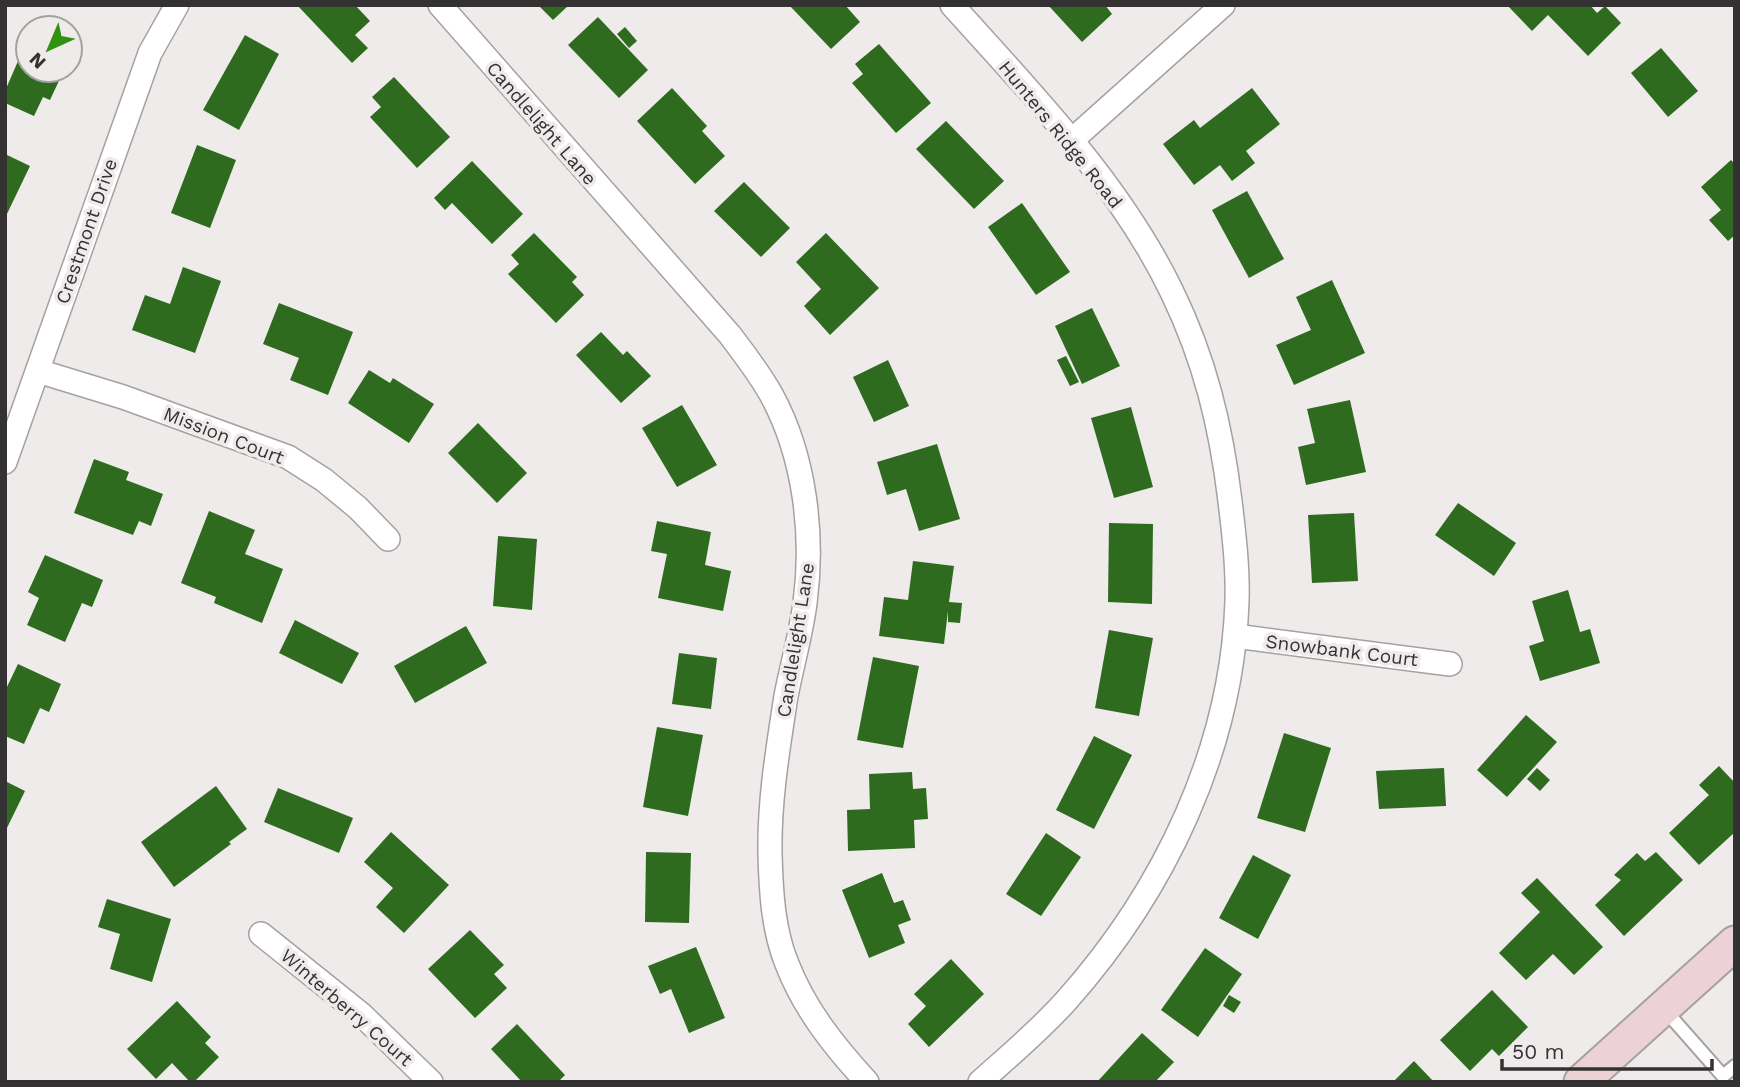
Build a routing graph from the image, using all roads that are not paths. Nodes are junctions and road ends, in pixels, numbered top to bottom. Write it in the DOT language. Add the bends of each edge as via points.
graph roads {
  1 [pos="177,5"];
  2 [pos="440,5"];
  3 [pos="952,5"];
  4 [pos="1223,5"];
  5 [pos="1071,141"];
  6 [pos="38,372"];
  7 [pos="5,462"];
  8 [pos="388,540"];
  9 [pos="1235,636"];
  10 [pos="1450,664"];
  11 [pos="261,934"];
  12 [pos="1735,943"];
  13 [pos="1663,1008"];
  14 [pos="1735,1066"];
  15 [pos="431,1082"];
  16 [pos="866,1082"];
  17 [pos="980,1082"];
  18 [pos="1581,1082"];
  1 -- 6 [label="street, Crestmont Drive" via="150,53"];
  2 -- 16 [label="street, Candlelight Lane" via="730,335 773,397 795,449 806,508 808,555 805,602 772,798 771,883 778,934 793,976 817,1023"];
  3 -- 5 [label="street, Hunters Ridge Road"];
  4 -- 5 [label="street"];
  5 -- 9 [label="street, Hunters Ridge Road" via="1144,241 1194,340 1223,445 1235,544"];
  6 -- 7 [label="street, Crestmont Drive"];
  6 -- 8 [label="street, Mission Court" via="123,397 288,457 350,501"];
  9 -- 10 [label="street, Snowbank Court"];
  9 -- 17 [label="street, Hunters Ridge Road" via="1213,746 1167,857 1097,965 1065,1003"];
  11 -- 15 [label="street, Winterberry Court" via="362,1016"];
  12 -- 13 [label="street"];
  13 -- 14 [label="lane" via="1723,1076"];
  13 -- 18 [label="street"];
}
